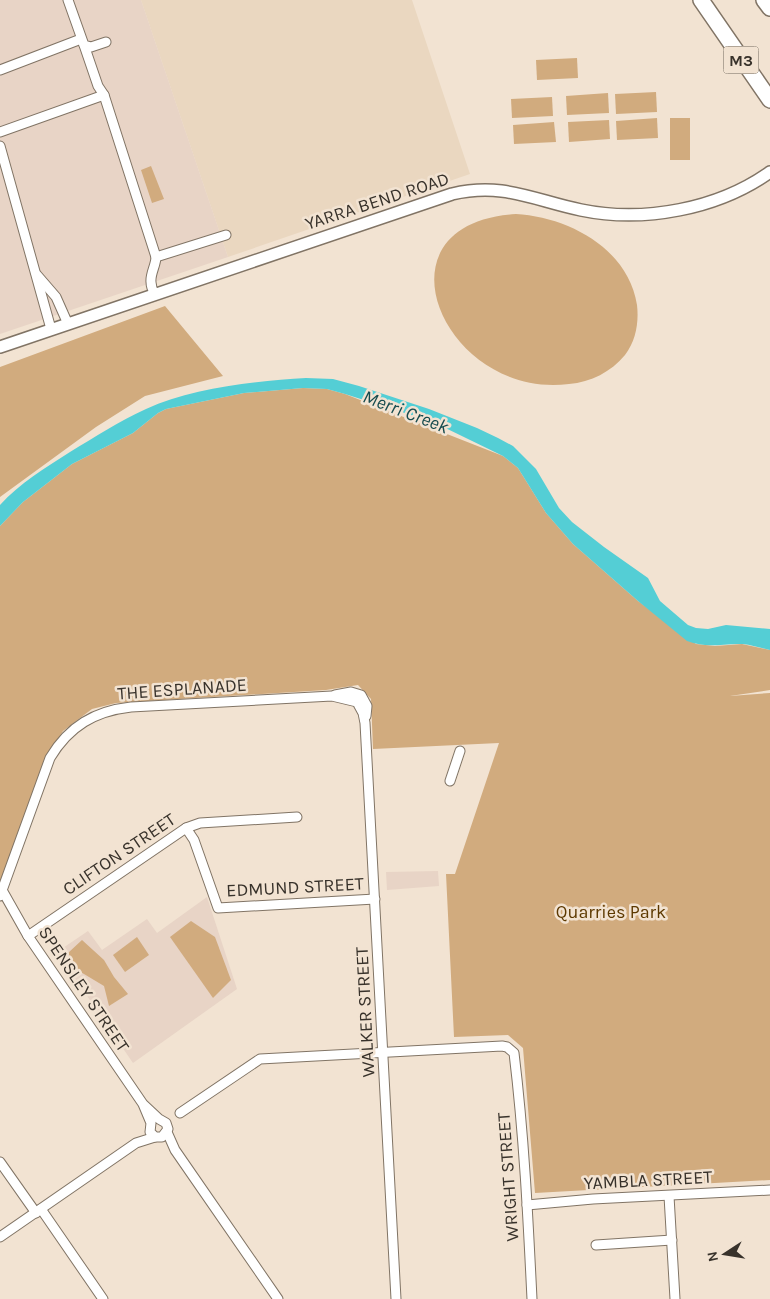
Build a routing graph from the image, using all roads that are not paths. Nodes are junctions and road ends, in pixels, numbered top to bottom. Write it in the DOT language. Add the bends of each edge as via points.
graph roads {
  1 [pos="68,0"];
  2 [pos="701,0"];
  3 [pos="764,0"];
  4 [pos="770,8"];
  5 [pos="83,42"];
  6 [pos="106,42"];
  7 [pos="0,70"];
  8 [pos="104,95"];
  9 [pos="770,100"];
  10 [pos="0,132"];
  11 [pos="0,146"];
  12 [pos="767,174"];
  13 [pos="226,235"];
  14 [pos="156,257"];
  15 [pos="35,273"];
  16 [pos="155,294"];
  17 [pos="68,324"];
  18 [pos="51,330"];
  19 [pos="0,347"];
  20 [pos="359,698"];
  21 [pos="460,752"];
  22 [pos="450,781"];
  23 [pos="297,817"];
  24 [pos="186,828"];
  25 [pos="1,893"];
  26 [pos="375,899"];
  27 [pos="28,936"];
  28 [pos="383,1052"];
  29 [pos="180,1113"];
  30 [pos="153,1123"];
  31 [pos="161,1135"];
  32 [pos="136,1143"];
  33 [pos="0,1162"];
  34 [pos="770,1190"];
  35 [pos="670,1196"];
  36 [pos="527,1205"];
  37 [pos="38,1211"];
  38 [pos="0,1237"];
  39 [pos="672,1240"];
  40 [pos="596,1245"];
  41 [pos="103,1299"];
  42 [pos="278,1299"];
  43 [pos="396,1299"];
  44 [pos="532,1299"];
  45 [pos="675,1299"];
  1 -- 5 [label="street"];
  2 -- 9 [label="highway, M3"];
  3 -- 4 [label="highway"];
  5 -- 6 [label="street" via="91,47"];
  5 -- 7 [label="street"];
  5 -- 8 [label="street"];
  8 -- 10 [label="street"];
  8 -- 14 [label="street"];
  11 -- 15 [label="street"];
  12 -- 16 [label="street, YARRA BEND ROAD" via="705,203 640,215 582,211 500,190 465,191"];
  13 -- 14 [label="street"];
  14 -- 16 [label="street" via="151,283"];
  15 -- 17 [label="street" via="56,297"];
  15 -- 18 [label="street"];
  16 -- 17 [label="street, YARRA BEND ROAD"];
  17 -- 18 [label="street, YARRA BEND ROAD"];
  18 -- 19 [label="street, YARRA BEND ROAD"];
  20 -- 25 [label="street, THE ESPLANADE" via="352,692 332,696 131,707 106,711 88,719 69,733 50,758"];
  20 -- 26 [label="street, WALKER STREET" via="367,706 365,723"];
  21 -- 22 [label="street"];
  23 -- 24 [label="street, CLIFTON STREET" via="200,823"];
  24 -- 26 [label="street, EDMUND STREET" via="194,840 218,908"];
  24 -- 27 [label="street, CLIFTON STREET"];
  25 -- 27 [label="street, SPENSLEY STREET"];
  26 -- 28 [label="street, WALKER STREET"];
  27 -- 30 [label="street, SPENSLEY STREET"];
  28 -- 29 [label="street" via="260,1059"];
  28 -- 36 [label="street, WRIGHT STREET" via="502,1046 514,1053"];
  28 -- 43 [label="street, WALKER STREET"];
  30 -- 31 [label="street" via="150,1132"];
  30 -- 31 [label="street" via="166,1123"];
  30 -- 32 [label="street"];
  31 -- 32 [label="street"];
  31 -- 42 [label="street" via="175,1150"];
  32 -- 37 [label="street"];
  33 -- 37 [label="street"];
  34 -- 35 [label="street, YAMBLA STREET"];
  35 -- 36 [label="street, YAMBLA STREET"];
  35 -- 39 [label="street"];
  36 -- 44 [label="street, WRIGHT STREET"];
  37 -- 38 [label="street"];
  37 -- 41 [label="street"];
  39 -- 40 [label="street"];
  39 -- 45 [label="street"];
}
